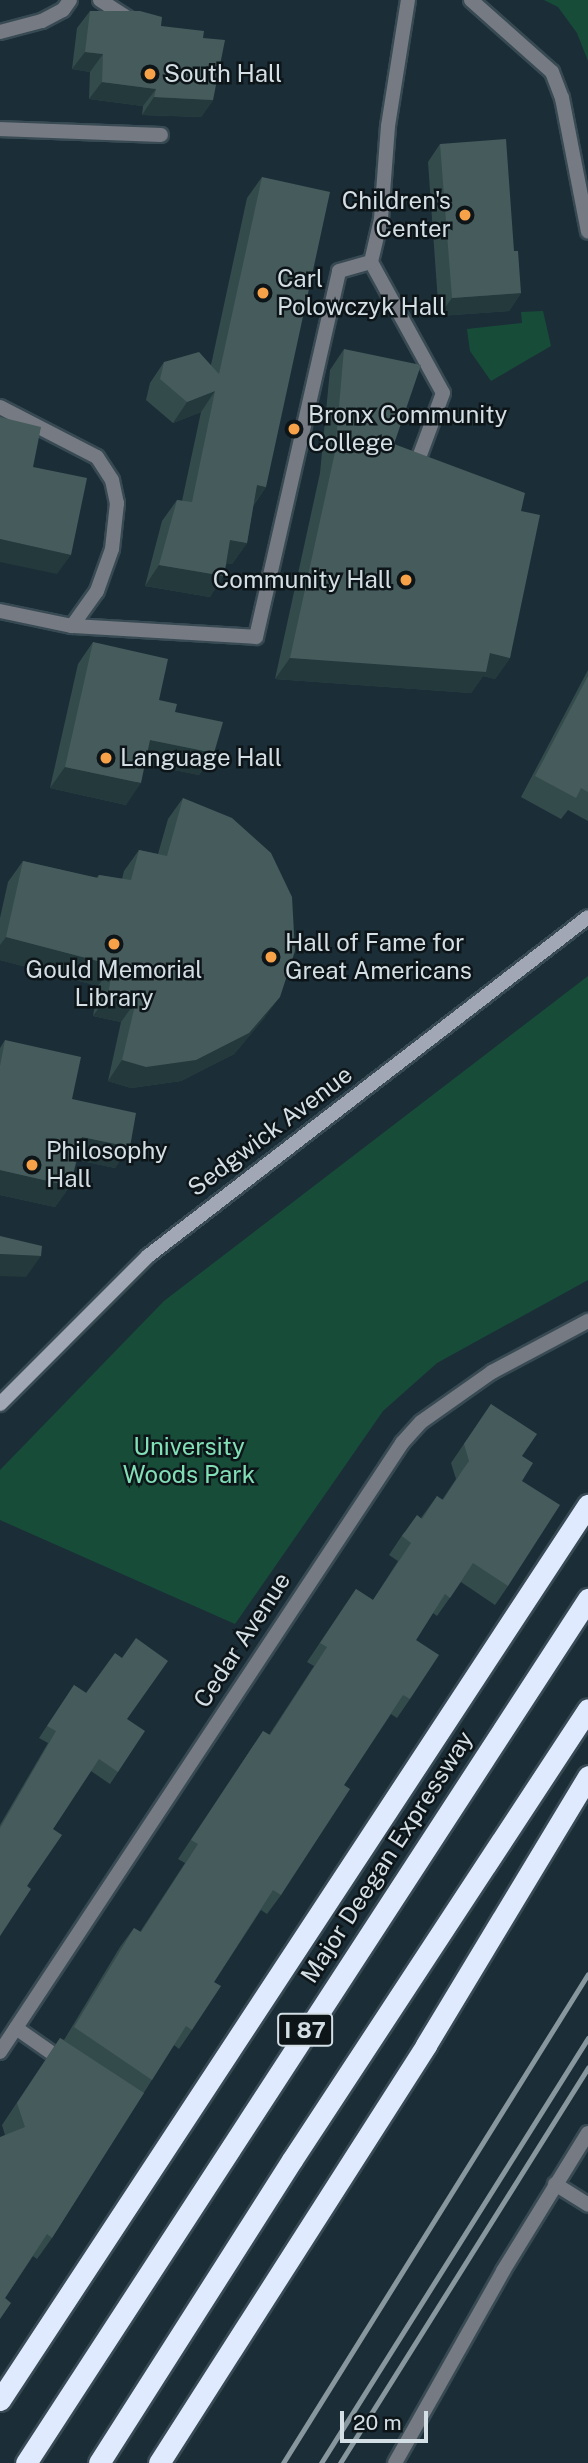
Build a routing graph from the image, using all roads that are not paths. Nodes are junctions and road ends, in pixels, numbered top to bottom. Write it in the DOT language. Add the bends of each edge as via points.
graph roads {
  1 [pos="70,0"];
  2 [pos="100,0"];
  3 [pos="408,0"];
  4 [pos="471,0"];
  5 [pos="146,24"];
  6 [pos="0,32"];
  7 [pos="0,129"];
  8 [pos="161,135"];
  9 [pos="588,232"];
  10 [pos="371,262"];
  11 [pos="0,407"];
  12 [pos="414,471"];
  13 [pos="0,611"];
  14 [pos="72,626"];
  15 [pos="588,917"];
  16 [pos="588,1321"];
  17 [pos="0,1404"];
  18 [pos="588,1505"];
  19 [pos="588,1599"];
  20 [pos="588,1709"];
  21 [pos="588,1776"];
  22 [pos="16,2028"];
  23 [pos="0,2052"];
  24 [pos="81,2072"];
  25 [pos="588,2133"];
  26 [pos="555,2184"];
  27 [pos="588,2206"];
  28 [pos="0,2400"];
  29 [pos="26,2463"];
  30 [pos="99,2463"];
  31 [pos="159,2463"];
  32 [pos="395,2463"];
  1 -- 6 [label="street" via="63,10 42,21"];
  2 -- 5 [label="street"];
  3 -- 10 [label="street" via="388,126 381,219"];
  4 -- 9 [label="street" via="552,72 562,98"];
  7 -- 8 [label="street"];
  10 -- 12 [label="street" via="443,393"];
  10 -- 14 [label="street" via="340,271 256,637"];
  11 -- 14 [label="street" via="97,457 112,480 117,503 112,549 97,592"];
  13 -- 14 [label="street"];
  15 -- 17 [label="main road, Sedgwick Avenue" via="148,1256"];
  16 -- 22 [label="street, Cedar Avenue" via="492,1372 421,1422 402,1443"];
  18 -- 28 [label="highway"];
  19 -- 29 [label="highway, Major Deegan Expressway / I 87"];
  20 -- 30 [label="highway, I 87"];
  21 -- 31 [label="highway" via="426,2045"];
  22 -- 23 [label="street, Cedar Avenue"];
  22 -- 24 [label="street"];
  25 -- 26 [label="street"];
  26 -- 27 [label="street"];
  26 -- 32 [label="street"];
}
